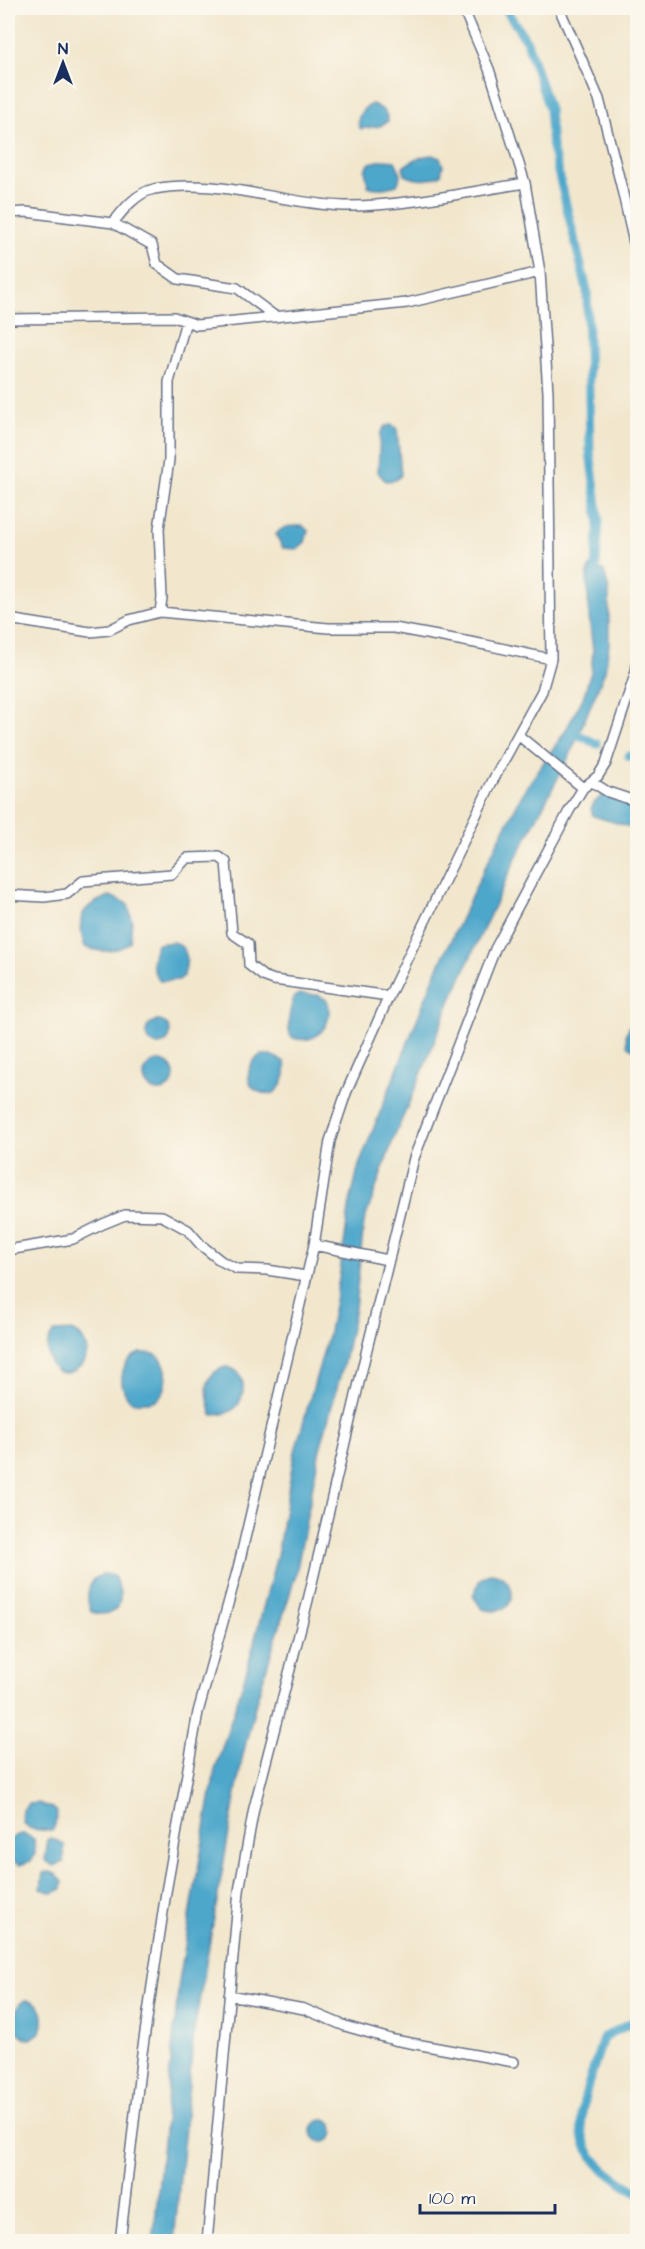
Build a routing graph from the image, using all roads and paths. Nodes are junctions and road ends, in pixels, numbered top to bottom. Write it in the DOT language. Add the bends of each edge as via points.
graph roads {
  1 [pos="463,8"];
  2 [pos="559,8"];
  3 [pos="525,183"];
  4 [pos="8,213"];
  5 [pos="112,223"];
  6 [pos="638,261"];
  7 [pos="540,272"];
  8 [pos="276,317"];
  9 [pos="8,319"];
  10 [pos="186,321"];
  11 [pos="160,612"];
  12 [pos="8,619"];
  13 [pos="638,657"];
  14 [pos="551,659"];
  15 [pos="637,673"];
  16 [pos="518,735"];
  17 [pos="592,782"];
  18 [pos="583,788"];
  19 [pos="638,802"];
  20 [pos="8,895"];
  21 [pos="389,996"];
  22 [pos="314,1245"];
  23 [pos="8,1250"];
  24 [pos="388,1260"];
  25 [pos="306,1276"];
  26 [pos="230,1995"];
  27 [pos="514,2062"];
  28 [pos="120,2241"];
  29 [pos="207,2241"];
  1 -- 3 [label="street" via="489,69"];
  2 -- 6 [label="street" via="599,99"];
  3 -- 5 [label="street" via="356,206 312,204 191,186 151,189 127,205"];
  3 -- 7 [label="street"];
  4 -- 5 [label="street"];
  5 -- 8 [label="street" via="152,245 157,264 178,279 237,288"];
  7 -- 8 [label="street" via="407,303"];
  7 -- 14 [label="street" via="548,392"];
  8 -- 10 [label="street" via="197,325"];
  9 -- 10 [label="street" via="174,317"];
  10 -- 11 [label="street" via="169,381 169,460 159,529"];
  11 -- 12 [label="street" via="109,630 90,632"];
  11 -- 14 [label="street" via="328,628 394,628"];
  13 -- 15 [label="street"];
  14 -- 16 [label="street" via="542,691"];
  15 -- 17 [label="street" via="606,763"];
  16 -- 18 [label="street"];
  16 -- 21 [label="street"];
  17 -- 18 [label="street"];
  17 -- 19 [label="street"];
  18 -- 24 [label="street" via="495,949 414,1158"];
  20 -- 21 [label="street" via="67,894 83,880 172,874 187,858 219,856 226,862 232,933 248,944 249,965 274,980"];
  21 -- 22 [label="street" via="346,1093 330,1141"];
  22 -- 24 [label="street"];
  22 -- 25 [label="street"];
  23 -- 25 [label="street" via="73,1239 125,1215 162,1216 189,1230 208,1251 237,1269"];
  24 -- 26 [label="street" via="308,1600 254,1808 239,1891"];
  25 -- 28 [label="street" via="238,1568 198,1712 142,2053"];
  26 -- 27 [label="street" via="304,2009 394,2040"];
  26 -- 29 [label="street"];
}
